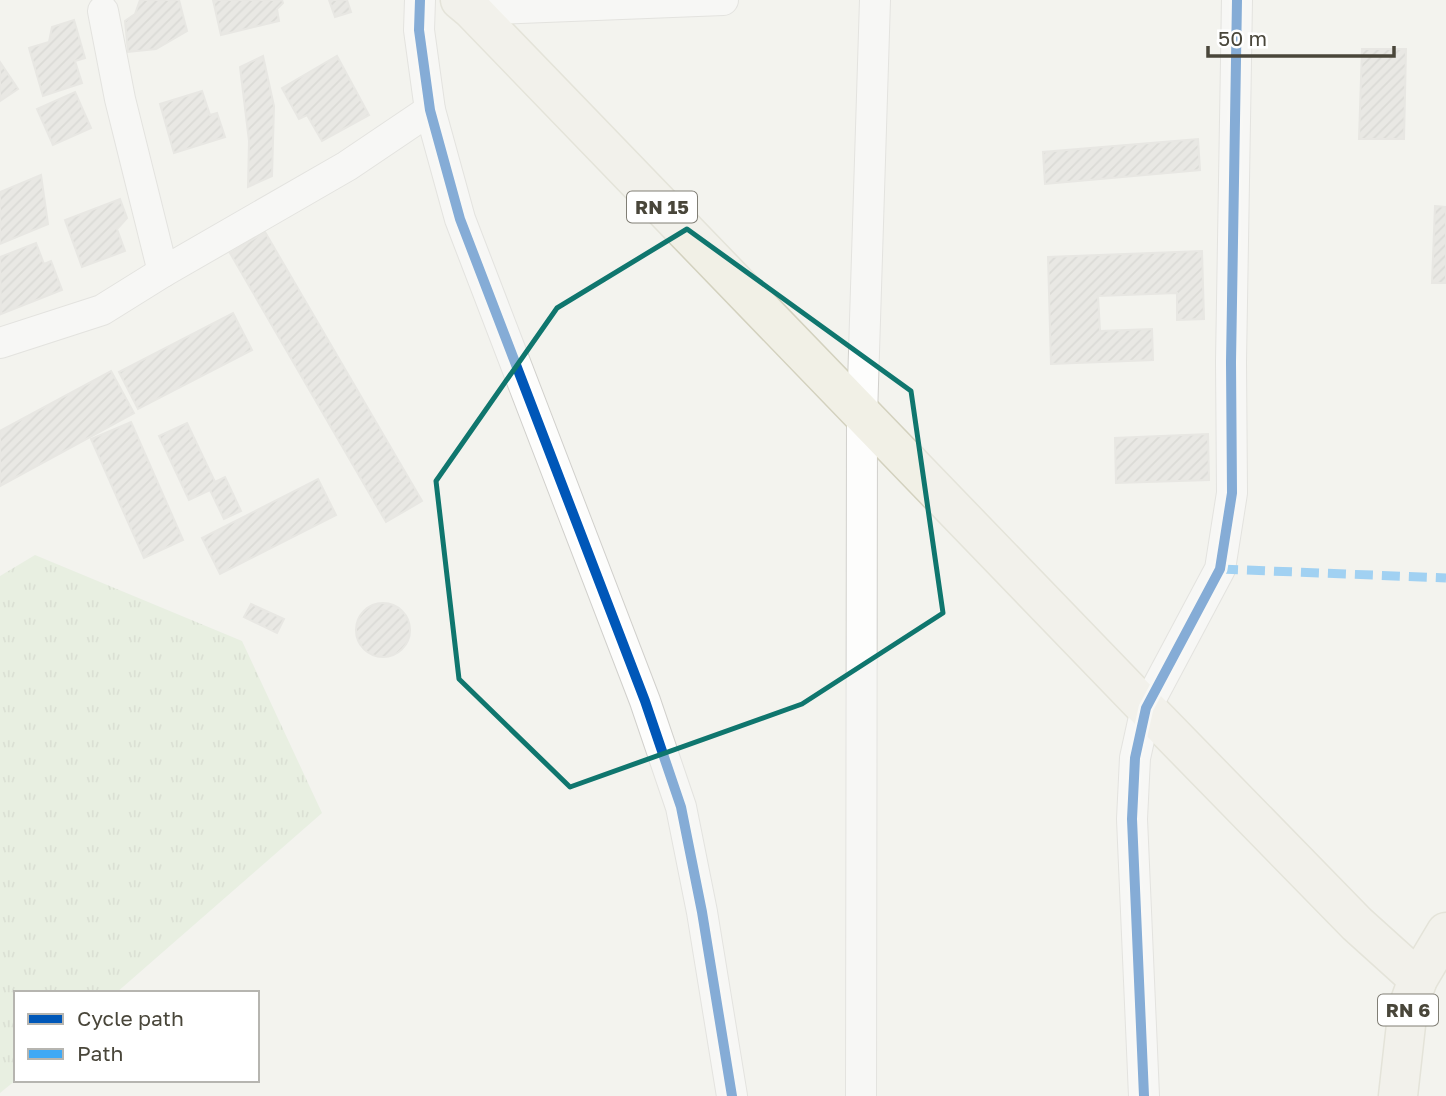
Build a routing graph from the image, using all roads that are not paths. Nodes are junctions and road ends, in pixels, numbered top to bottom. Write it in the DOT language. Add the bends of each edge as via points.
graph roads {
  1 [pos="420,0"];
  2 [pos="723,0"];
  3 [pos="876,0"];
  4 [pos="1237,0"];
  5 [pos="466,5"];
  6 [pos="103,11"];
  7 [pos="430,110"];
  8 [pos="163,272"];
  9 [pos="0,343"];
  10 [pos="862,416"];
  11 [pos="1146,708"];
  12 [pos="1446,932"];
  13 [pos="1432,979"];
  14 [pos="732,1096"];
  15 [pos="861,1096"];
  16 [pos="1144,1096"];
  17 [pos="1398,1096"];
  1 -- 7 [label="street" via="419,30"];
  2 -- 5 [label="street"];
  3 -- 10 [label="street"];
  4 -- 11 [label="street" via="1232,493 1220,569"];
  5 -- 10 [label="main road, RN 15"];
  6 -- 8 [label="street"];
  7 -- 8 [label="street" via="347,166"];
  7 -- 14 [label="street" via="460,219 645,701 681,807"];
  8 -- 9 [label="street" via="102,310"];
  10 -- 11 [label="main road, RN 15"];
  10 -- 15 [label="street"];
  11 -- 13 [label="main road, RN 15" via="1357,924"];
  11 -- 16 [label="street" via="1135,758 1132,819"];
  12 -- 13 [label="main road, RN 6"];
  13 -- 17 [label="main road, RN 6" via="1408,1007"];
}
